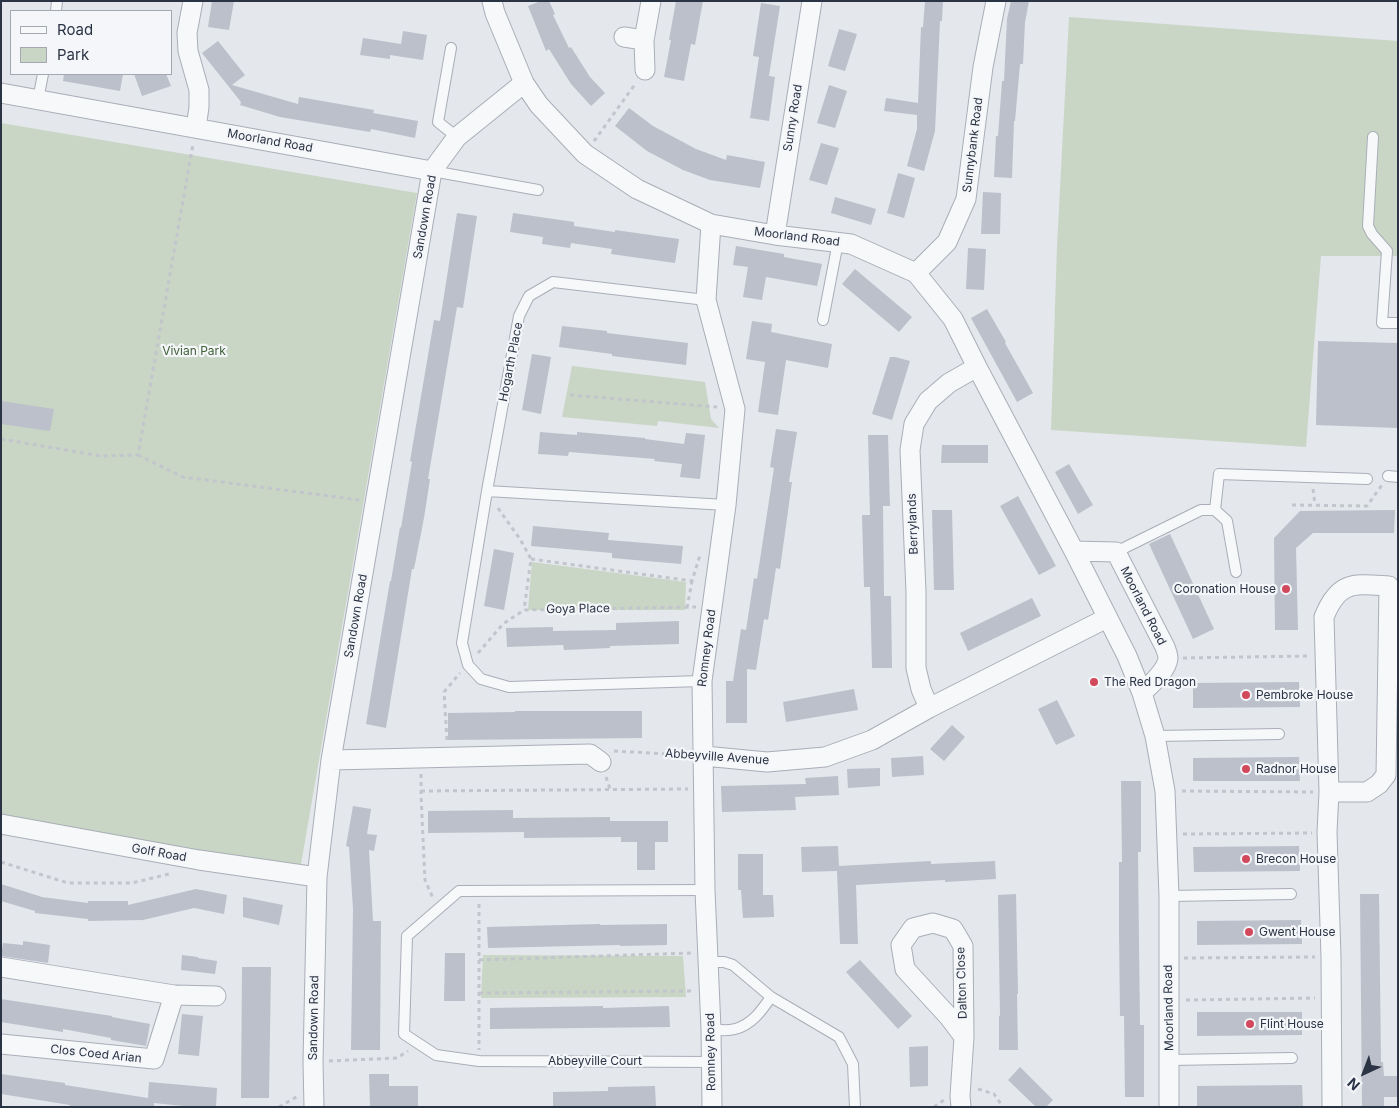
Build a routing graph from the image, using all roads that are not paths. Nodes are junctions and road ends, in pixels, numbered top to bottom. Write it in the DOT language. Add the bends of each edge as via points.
graph roads {
  1 [pos="193,1"];
  2 [pos="492,1"];
  3 [pos="650,1"];
  4 [pos="812,1"];
  5 [pos="996,1"];
  6 [pos="624,37"];
  7 [pos="644,40"];
  8 [pos="452,48"];
  9 [pos="645,70"];
  10 [pos="43,75"];
  11 [pos="524,83"];
  12 [pos="1,93"];
  13 [pos="38,100"];
  14 [pos="196,128"];
  15 [pos="457,137"];
  16 [pos="1373,137"];
  17 [pos="432,171"];
  18 [pos="538,190"];
  19 [pos="711,224"];
  20 [pos="775,235"];
  21 [pos="838,242"];
  22 [pos="916,273"];
  23 [pos="706,300"];
  24 [pos="823,320"];
  25 [pos="1398,323"];
  26 [pos="977,367"];
  27 [pos="1367,479"];
  28 [pos="487,491"];
  29 [pos="726,505"];
  30 [pos="1215,510"];
  31 [pos="1074,551"];
  32 [pos="1116,552"];
  33 [pos="1236,572"];
  34 [pos="1394,586"];
  35 [pos="1107,618"];
  36 [pos="702,681"];
  37 [pos="1142,693"];
  38 [pos="929,708"];
  39 [pos="1279,734"];
  40 [pos="1155,736"];
  41 [pos="704,756"];
  42 [pos="331,760"];
  43 [pos="601,762"];
  44 [pos="1329,792"];
  45 [pos="1,824"];
  46 [pos="317,877"];
  47 [pos="705,890"];
  48 [pos="1291,894"];
  49 [pos="1169,896"];
  50 [pos="708,957"];
  51 [pos="1,967"];
  52 [pos="174,995"];
  53 [pos="216,996"];
  54 [pos="771,997"];
  55 [pos="711,1030"];
  56 [pos="964,1037"];
  57 [pos="1,1044"];
  58 [pos="1292,1058"];
  59 [pos="1170,1060"];
  60 [pos="711,1062"];
  61 [pos="960,1099"];
  62 [pos="314,1107"];
  63 [pos="712,1107"];
  64 [pos="855,1107"];
  65 [pos="1169,1107"];
  66 [pos="1332,1107"];
  1 -- 14 [label="street" via="187,33 188,51 199,90"];
  2 -- 11 [label="street"];
  3 -- 7 [label="street"];
  4 -- 20 [label="street, Sunny Road"];
  5 -- 22 [label="street, Sunnybank Road" via="982,67 966,199 946,242"];
  6 -- 7 [label="street"];
  7 -- 9 [label="street"];
  8 -- 15 [label="lane" via="438,122"];
  10 -- 13 [label="lane"];
  11 -- 15 [label="street, Sandown Road"];
  11 -- 19 [label="street, Moorland Road" via="539,105 584,154 637,188"];
  12 -- 13 [label="street, Moorland Road"];
  13 -- 14 [label="street, Moorland Road"];
  14 -- 17 [label="street, Moorland Road"];
  15 -- 17 [label="street, Sandown Road"];
  16 -- 25 [label="lane" via="1368,226 1387,251 1382,323"];
  17 -- 18 [label="lane, Moorland Road"];
  17 -- 42 [label="street, Sandown Road"];
  19 -- 20 [label="street, Moorland Road"];
  19 -- 23 [label="street, Romney Road"];
  20 -- 21 [label="street, Moorland Road"];
  21 -- 22 [label="street, Moorland Road" via="851,244"];
  21 -- 24 [label="lane"];
  22 -- 26 [label="street, Moorland Road" via="953,319"];
  23 -- 28 [label="lane, Hogarth Place" via="553,282 529,296 519,316"];
  23 -- 29 [label="street, Romney Road" via="735,409"];
  26 -- 31 [label="street, Moorland Road"];
  26 -- 38 [label="street, Berrylands" via="949,383 928,401 914,424 910,450 916,668"];
  27 -- 30 [label="lane" via="1219,474"];
  28 -- 29 [label="lane"];
  28 -- 36 [label="lane" via="462,643 468,665 481,679 508,686"];
  29 -- 36 [label="street, Romney Road"];
  30 -- 32 [label="lane" via="1201,510"];
  30 -- 33 [label="lane" via="1227,521"];
  31 -- 32 [label="street, Moorland Road"];
  31 -- 35 [label="street, Moorland Road"];
  32 -- 37 [label="street, Moorland Road" via="1168,658 1165,668"];
  34 -- 44 [label="street" via="1386,775 1367,792"];
  34 -- 44 [label="street" via="1361,584 1347,587 1337,594 1324,617"];
  35 -- 37 [label="street, Moorland Road"];
  35 -- 38 [label="street, Abbeyville Avenue"];
  36 -- 41 [label="street, Romney Road"];
  37 -- 40 [label="street, Moorland Road"];
  38 -- 41 [label="street, Abbeyville Avenue" via="872,740 825,758 767,762"];
  39 -- 40 [label="lane"];
  40 -- 49 [label="street, Moorland Road" via="1165,791"];
  41 -- 47 [label="street, Romney Road"];
  42 -- 43 [label="street" via="590,754"];
  42 -- 46 [label="street, Sandown Road"];
  44 -- 66 [label="street"];
  45 -- 46 [label="street, Golf Road" via="199,860"];
  46 -- 62 [label="street, Sandown Road"];
  47 -- 50 [label="street, Romney Road"];
  47 -- 60 [label="lane, Abbeyville Court" via="459,891 407,936 404,1034 436,1055 480,1061"];
  48 -- 49 [label="lane"];
  49 -- 59 [label="street, Moorland Road"];
  50 -- 54 [label="lane" via="733,965"];
  50 -- 55 [label="street, Romney Road"];
  51 -- 52 [label="street"];
  52 -- 53 [label="street"];
  52 -- 57 [label="street, Clos Coed Arian" via="154,1059"];
  54 -- 55 [label="lane" via="749,1023 735,1030"];
  54 -- 64 [label="lane" via="839,1037 853,1064"];
  55 -- 60 [label="street, Romney Road"];
  56 -- 56 [label="street, Dalton Close" via="905,969 901,945 913,928 933,923 953,929 963,946"];
  56 -- 61 [label="street, Dalton Close"];
  58 -- 59 [label="lane, Moorland Road"];
  59 -- 65 [label="street, Moorland Road"];
  60 -- 63 [label="street, Romney Road"];
}
